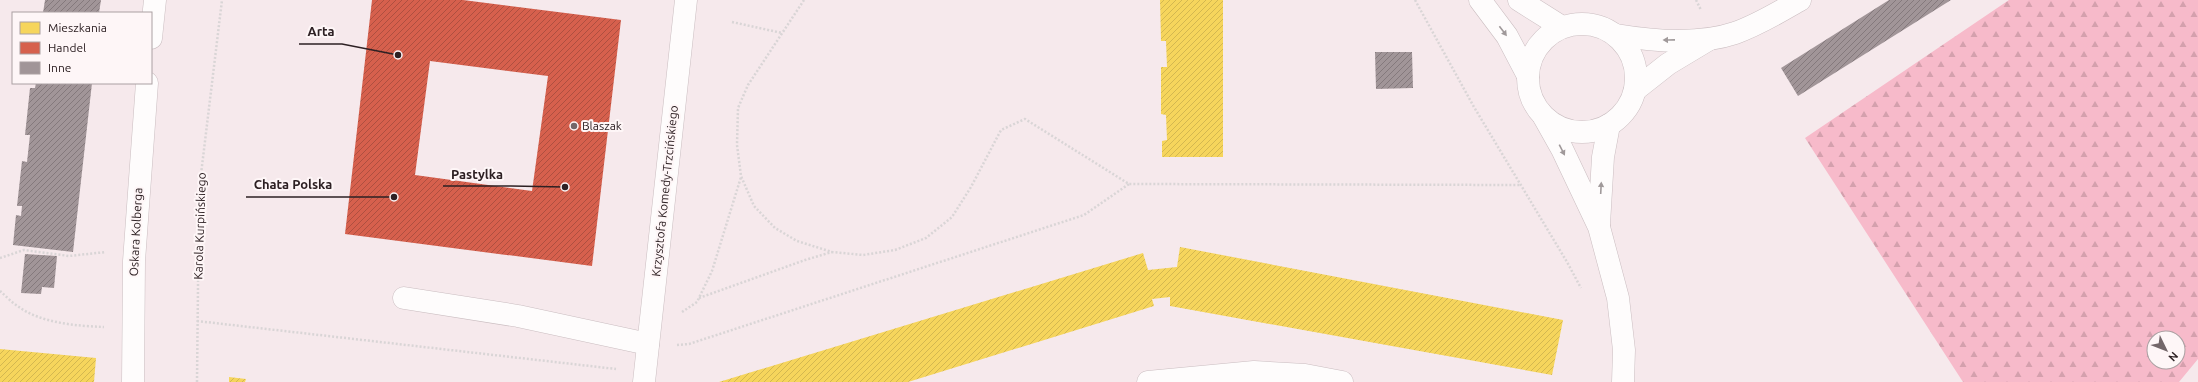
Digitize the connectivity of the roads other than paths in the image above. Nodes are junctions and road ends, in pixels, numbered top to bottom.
1 (154, 0) edge
2 (686, 0) edge
3 (1480, 0) edge
4 (1519, 0) edge
5 (1800, 0) edge
6 (152, 25) edge
7 (1562, 28) junction
8 (1616, 36) junction
9 (1708, 40) junction
10 (1528, 76) junction
11 (147, 84) edge
12 (1635, 90) junction
13 (1543, 116) junction
14 (1609, 125) junction
15 (1599, 227) junction
16 (404, 298) dead end
17 (648, 346) junction
18 (133, 382) edge
19 (644, 382) edge
20 (1148, 382) edge
21 (1342, 382) edge
22 (1623, 382) edge

1 - 6 street
2 - 17 street, Krzysztofa Komedy-Trzcińskiego
3 -> 10 street
4 - 7 street
5 - 9 street
7 - 8 street
7 - 10 street
9 -> 8 street
8 - 12 street
9 - 12 street
10 - 13 street
11 - 18 street, Oskara Kolberga
12 - 14 street
13 - 14 street
13 -> 15 street
15 -> 14 street
15 - 22 street
16 - 17 street
17 - 19 street, Krzysztofa Komedy-Trzcińskiego
20 - 21 street

